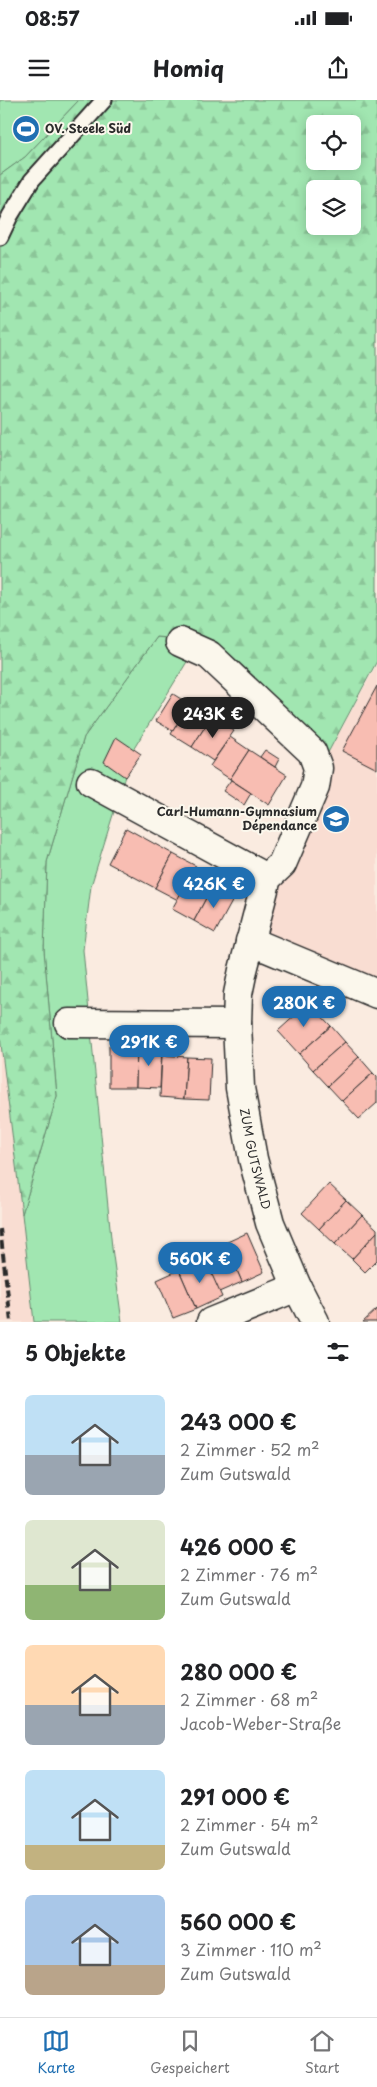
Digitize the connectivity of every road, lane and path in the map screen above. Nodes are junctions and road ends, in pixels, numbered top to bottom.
1 (104, 100) edge
2 (0, 237) edge
3 (180, 642) dead end
4 (90, 782) dead end
5 (267, 878) junction
6 (250, 941) junction
7 (377, 994) edge
8 (69, 1023) dead end
9 (237, 1024) junction
10 (297, 1287) junction
11 (211, 1322) edge
12 (315, 1322) edge

1 - 2 lane
3 - 5 street, ZUM GUTSWALD
4 - 5 street
5 - 6 street, ZUM GUTSWALD
6 - 7 street
6 - 9 street, ZUM GUTSWALD
8 - 9 street
9 - 10 street, ZUM GUTSWALD
10 - 11 street
10 - 12 street, ZUM GUTSWALD

